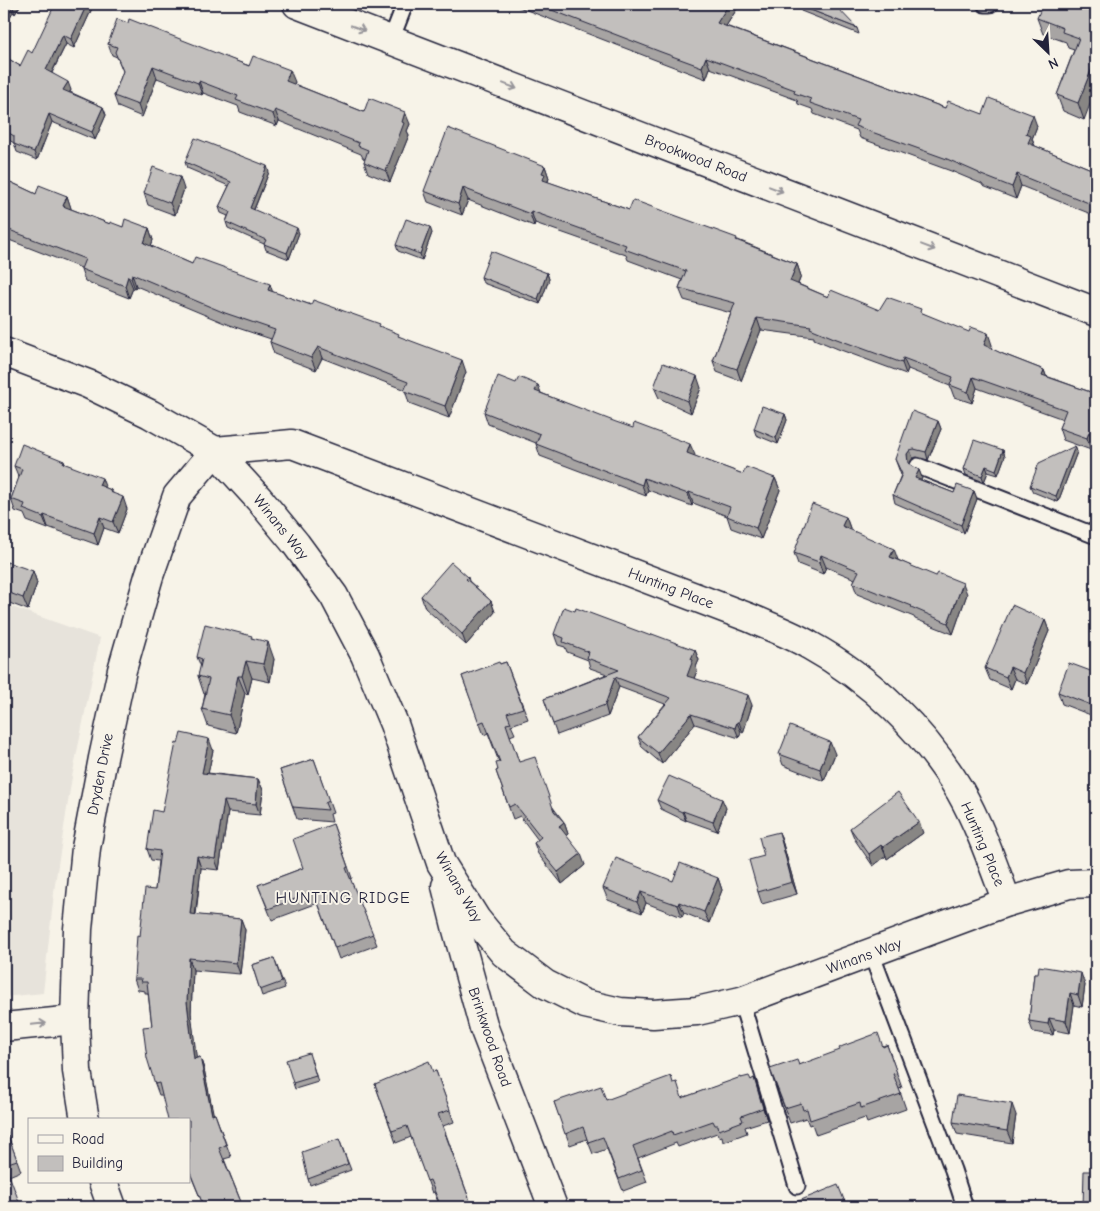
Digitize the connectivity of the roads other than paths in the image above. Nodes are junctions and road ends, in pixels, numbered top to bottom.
1 (297, 4) edge
2 (405, 4) edge
3 (985, 4) edge
4 (990, 4) edge
5 (391, 40) junction
6 (1096, 312) edge
7 (4, 352) edge
8 (215, 451) junction
9 (918, 466) dead end
10 (1096, 536) edge
11 (441, 862) junction
12 (1096, 883) edge
13 (1007, 902) junction
14 (871, 953) junction
15 (741, 1001) junction
16 (75, 1020) junction
17 (4, 1027) edge
18 (85, 1118) edge
19 (104, 1184) edge
20 (797, 1186) dead end
21 (112, 1207) edge
22 (553, 1207) edge
23 (966, 1207) edge

1 -> 5 street, Brookwood Road
2 - 5 lane
3 - 4 lane
5 -> 6 street, Brookwood Road
7 - 8 street, Winans Way
8 - 11 street, Winans Way
8 - 13 street, Hunting Place
8 - 16 street, Dryden Drive
9 - 10 lane
11 - 15 street, Winans Way
11 - 22 street, Brinkwood Road
12 - 13 street, Winans Way
13 - 14 street, Winans Way
14 - 15 street, Winans Way
14 - 23 lane
15 - 20 lane
17 -> 16 street
16 - 18 street, Dryden Drive
19 - 21 street

